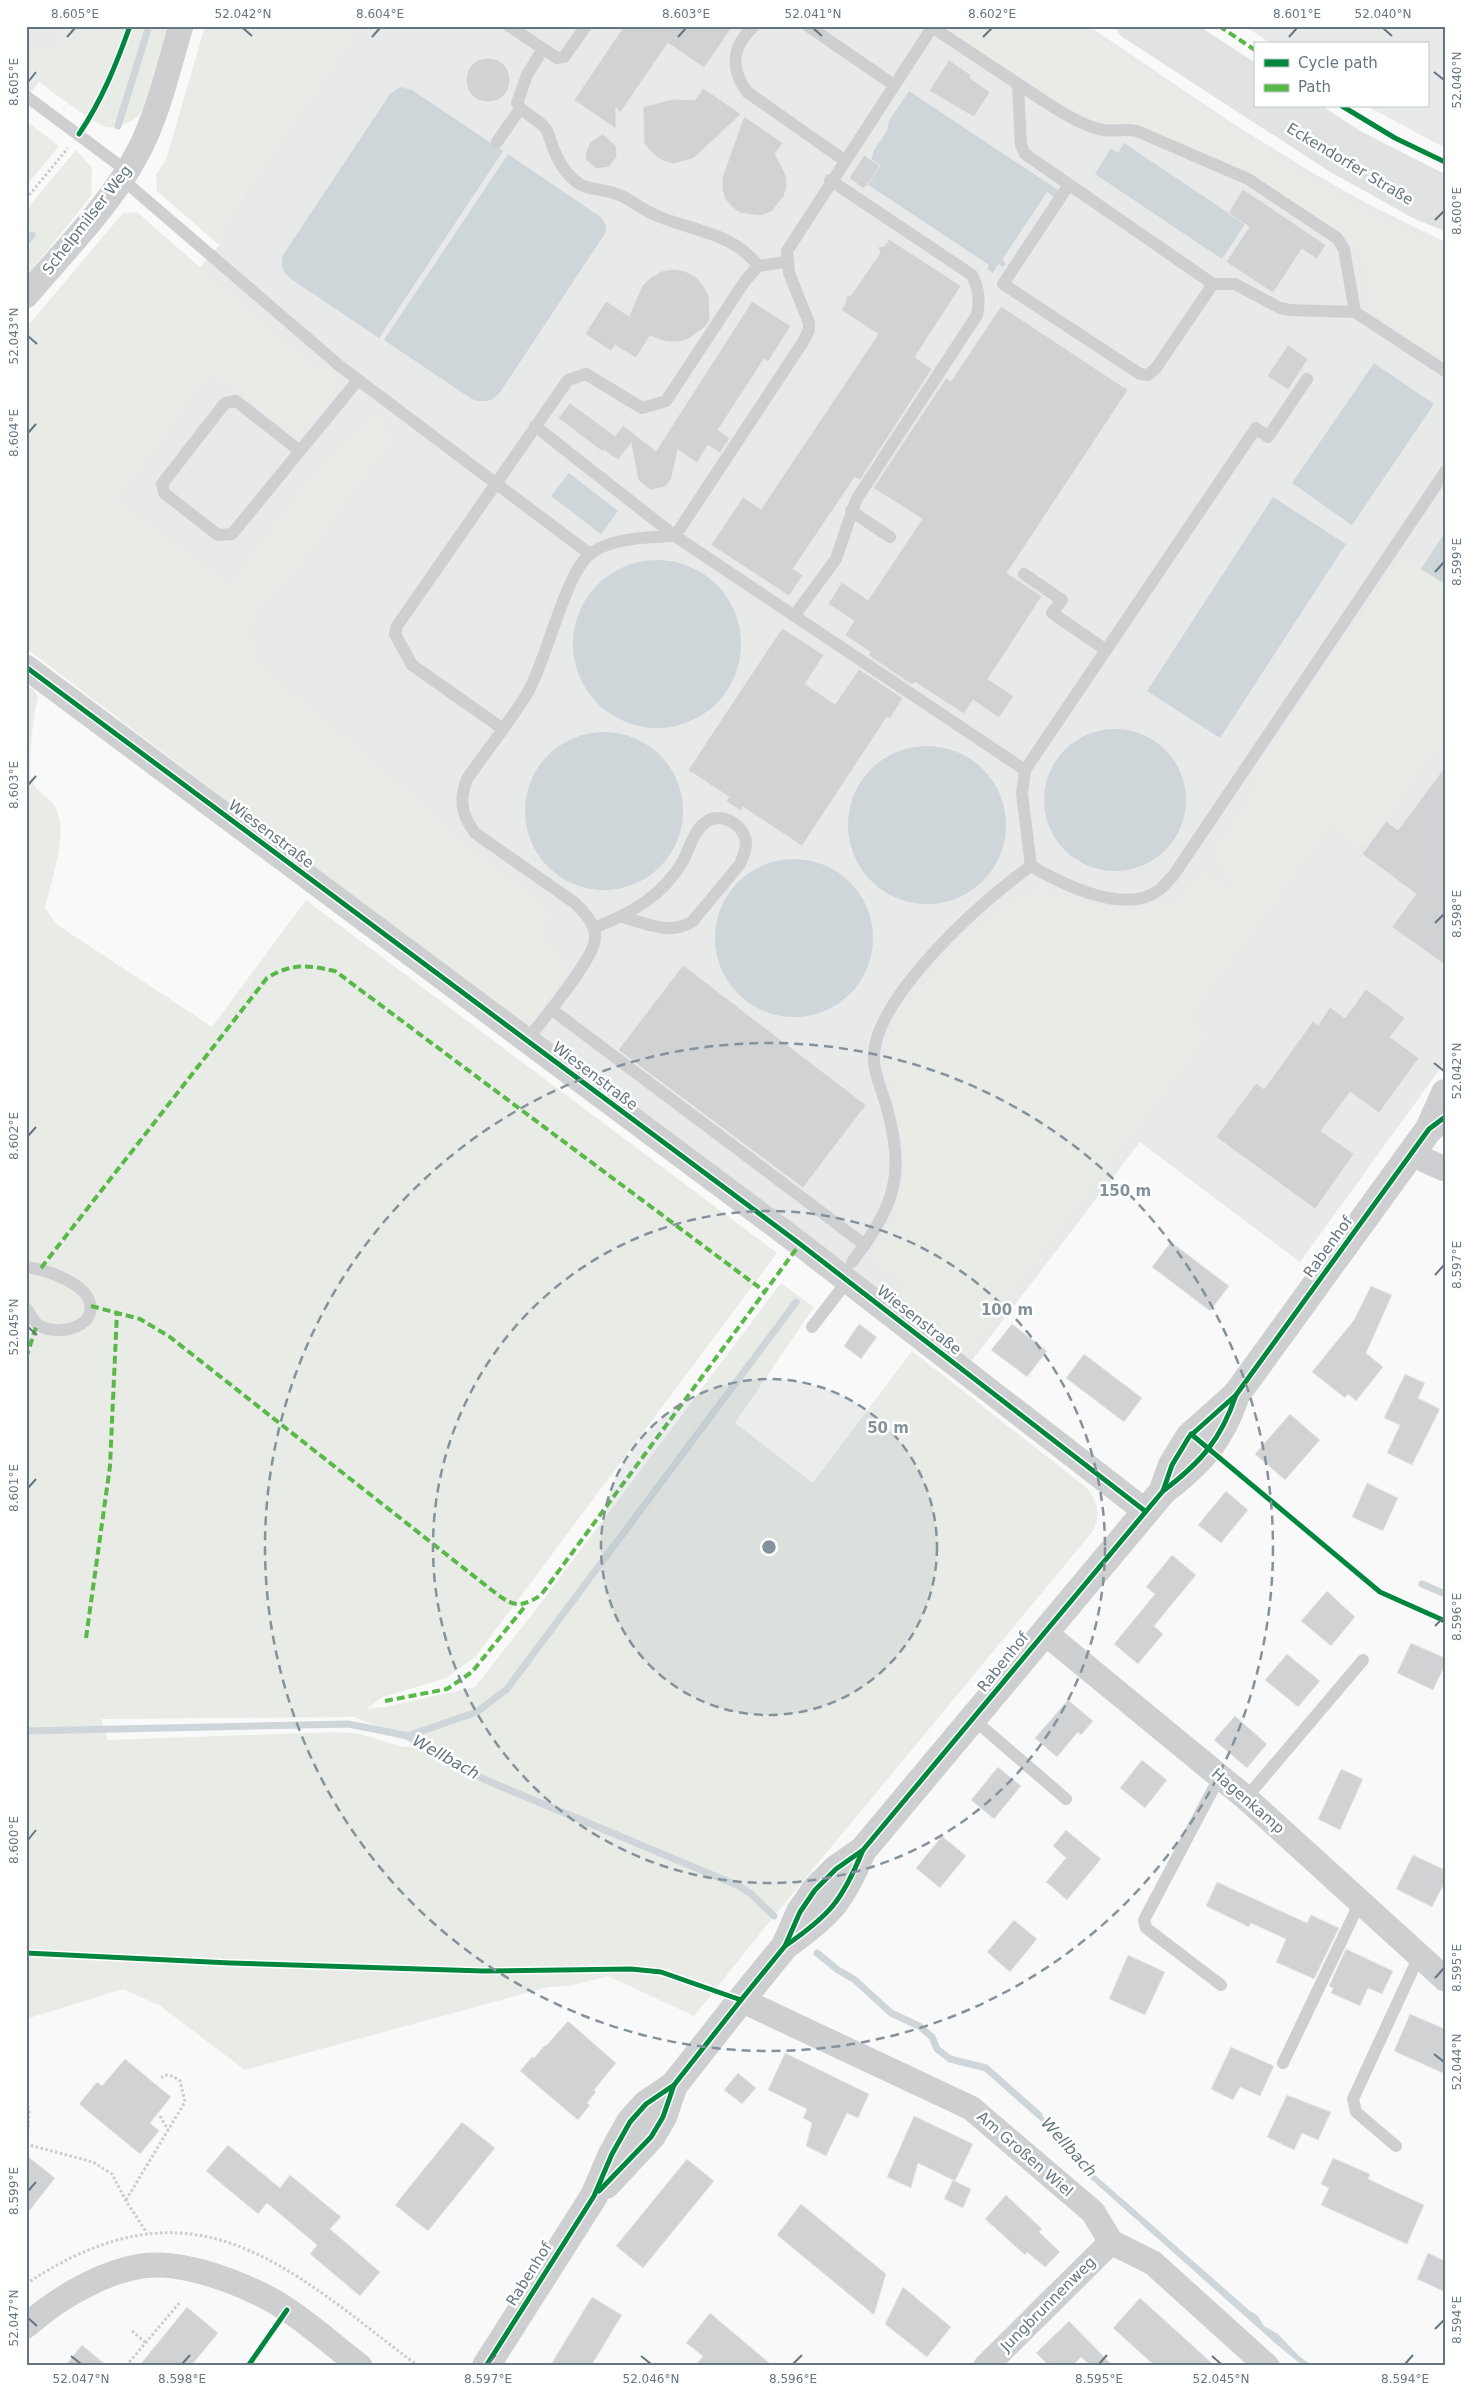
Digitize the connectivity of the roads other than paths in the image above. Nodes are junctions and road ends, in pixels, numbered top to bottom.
1 (181, 26) edge
2 (509, 26) edge
3 (586, 26) edge
4 (754, 26) edge
5 (808, 26) edge
6 (1130, 26) edge
7 (1173, 26) edge
8 (932, 27) edge
9 (544, 49) junction
10 (1254, 78) edge
11 (1018, 84) junction
12 (894, 85) junction
13 (26, 96) edge
14 (1254, 106) edge
15 (520, 108) junction
16 (1257, 108) edge
17 (1299, 108) edge
18 (497, 142) dead end
19 (844, 160) junction
20 (124, 175) junction
21 (830, 180) junction
22 (1068, 186) junction
23 (1445, 190) edge
24 (1445, 216) edge
25 (786, 262) junction
26 (758, 266) junction
27 (1213, 284) junction
28 (26, 296) edge
29 (1355, 312) junction
30 (1445, 371) edge
31 (1307, 379) dead end
32 (358, 380) junction
33 (535, 426) junction
34 (300, 451) junction
35 (1445, 472) edge
36 (497, 482) junction
37 (851, 511) junction
38 (675, 536) junction
39 (890, 537) dead end
40 (590, 554) junction
41 (1024, 574) dead end
42 (794, 616) junction
43 (1106, 650) junction
44 (26, 667) edge
45 (502, 728) junction
46 (1025, 770) junction
47 (1031, 866) junction
48 (623, 917) junction
49 (594, 928) junction
50 (551, 1009) junction
51 (527, 1040) junction
52 (1445, 1092) edge
53 (1437, 1123) edge
54 (1411, 1154) junction
55 (1445, 1168) edge
56 (865, 1245) junction
57 (26, 1267) edge
58 (850, 1271) junction
59 (26, 1308) edge
60 (812, 1328) dead end
61 (1145, 1511) junction
62 (1044, 1632) junction
63 (1363, 1660) dead end
64 (972, 1719) junction
65 (1220, 1776) junction
66 (1246, 1798) junction
67 (1066, 1800) dead end
68 (1360, 1902) junction
69 (1419, 1956) junction
70 (1445, 1979) edge
71 (1222, 1985) dead end
72 (741, 2000) junction
73 (1284, 2063) dead end
74 (1396, 2146) dead end
75 (1111, 2242) junction
76 (26, 2326) edge
77 (360, 2366) edge
78 (486, 2366) edge
79 (986, 2366) edge
80 (1267, 2366) edge

1 - 20 street, Schelpmilser Weg
2 - 9 lane
3 - 9 lane
4 - 19 lane
5 - 12 lane
6 - 14 main road, Eckendorfer Straße
7 - 10 main road
8 - 11 lane
8 - 12 lane
9 - 15 lane
11 - 22 lane
11 - 29 lane
12 - 19 lane
13 - 20 lane
15 - 18 lane
15 - 26 lane
16 - 24 main road, Eckendorfer Straße
17 - 23 main road, Eckendorfer Straße
19 - 21 lane
20 - 28 street, Schelpmilser Weg
20 - 32 lane
21 - 25 lane
21 - 37 lane
22 - 27 lane
22 - 27 lane
25 - 26 lane
25 - 38 lane
26 - 33 lane
27 - 29 lane
29 - 30 lane
31 - 43 lane
32 - 34 lane
32 - 36 lane
33 - 36 lane
33 - 38 lane
34 - 34 lane
35 - 47 lane
36 - 40 lane
36 - 45 lane
37 - 39 lane
37 - 42 lane
38 - 40 lane
38 - 42 lane
40 - 45 lane
41 - 43 lane
42 - 46 lane
43 - 46 lane
44 - 51 street, Wiesenstraße
45 - 49 lane
46 - 47 lane
47 - 56 lane
48 - 48 lane
48 - 49 lane
49 - 50 lane
50 - 51 lane
50 - 56 lane
51 - 58 street, Wiesenstraße
52 - 53 street, Rabenhof
53 - 54 street, Rabenhof
54 - 55 street
54 - 61 street, Rabenhof
56 - 58 lane
57 - 59 lane
58 - 60 lane
58 - 61 street, Wiesenstraße
61 - 62 street, Rabenhof
62 - 64 street, Rabenhof
62 - 65 street, Hagenkamp
63 - 66 lane
64 - 67 lane
64 - 72 street, Rabenhof
65 - 66 street, Hagenkamp
65 - 71 lane
66 - 68 street, Hagenkamp
68 - 69 street, Hagenkamp
68 - 73 lane
69 - 70 street, Hagenkamp
69 - 74 lane
72 - 75 street, Am Großen Wiel
72 - 78 street, Rabenhof
75 - 79 street, Jungbrunnenweg
75 - 80 street
76 - 77 street

